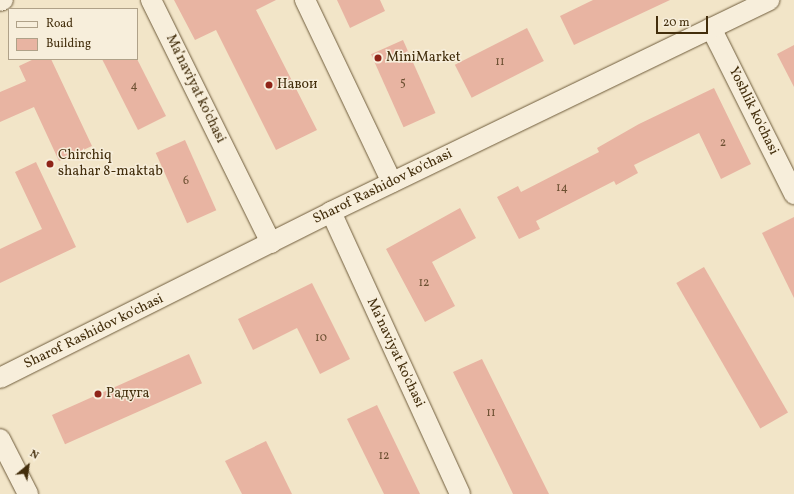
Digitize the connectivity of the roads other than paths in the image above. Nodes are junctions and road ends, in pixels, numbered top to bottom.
1 (3, 0) edge
2 (151, 0) edge
3 (305, 0) edge
4 (769, 0) edge
5 (0, 2) edge
6 (711, 28) junction
7 (392, 182) junction
8 (794, 194) edge
9 (331, 212) junction
10 (271, 243) junction
11 (0, 378) edge
12 (0, 439) edge
13 (28, 494) edge
14 (460, 494) edge

1 - 5 street
2 - 10 street, Ma’naviyat ko'chasi
3 - 7 street
4 - 6 street, Sharof Rashidov ko'chasi
6 - 7 street, Sharof Rashidov ko'chasi
6 - 8 street, Yoshlik ko'chasi
7 - 9 street, Sharof Rashidov ko'chasi
9 - 10 street, Sharof Rashidov ko'chasi
9 - 14 street, Ma’naviyat ko'chasi
10 - 11 street, Sharof Rashidov ko'chasi
12 - 13 street

